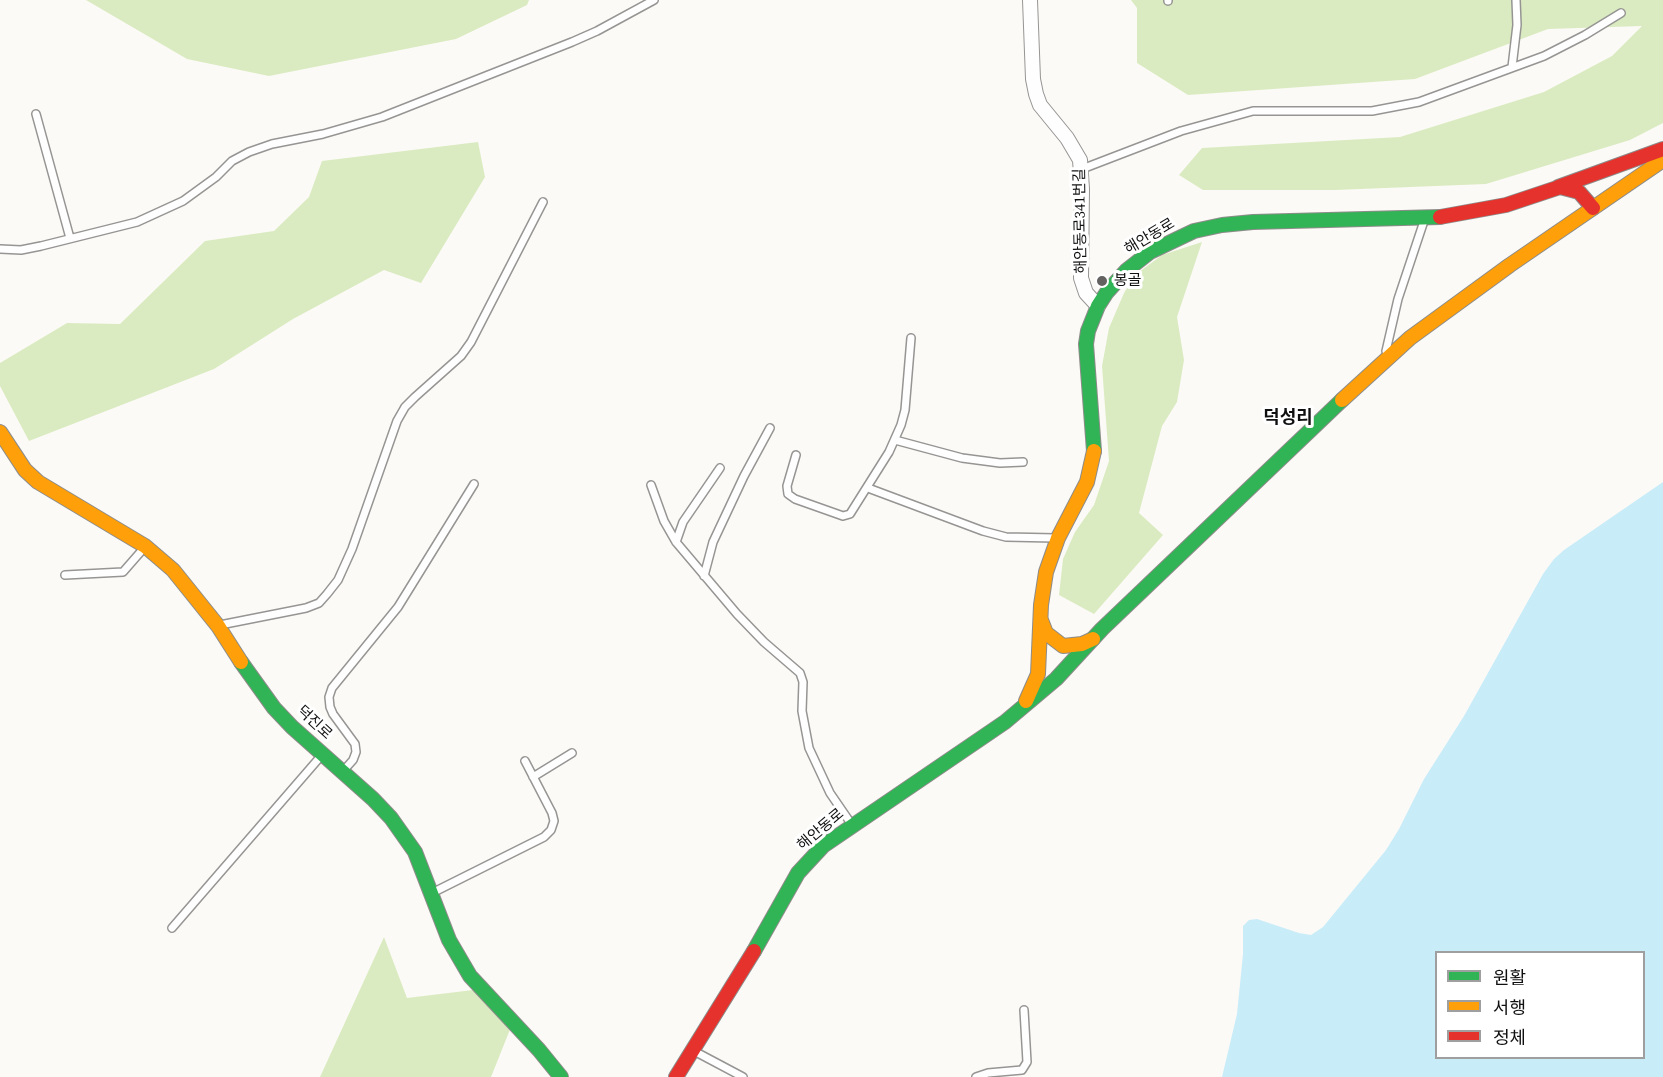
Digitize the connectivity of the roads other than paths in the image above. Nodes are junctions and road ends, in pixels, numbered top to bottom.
1 (654, 0) edge
2 (1030, 0) edge
3 (1516, 0) edge
4 (1621, 13) dead end
5 (1512, 67) junction
6 (36, 114) dead end
7 (1663, 149) edge
8 (1663, 160) edge
9 (1082, 169) junction
10 (1551, 190) junction
11 (543, 202) dead end
12 (1593, 208) junction
13 (1424, 219) junction
14 (1564, 228) junction
15 (70, 238) junction
16 (0, 249) edge
17 (1098, 306) junction
18 (911, 338) dead end
19 (1384, 360) junction
20 (770, 428) dead end
21 (0, 432) edge
22 (895, 440) junction
23 (796, 455) dead end
24 (1023, 462) dead end
25 (720, 468) dead end
26 (474, 484) dead end
27 (651, 485) dead end
28 (868, 488) junction
29 (1058, 538) junction
30 (676, 542) junction
31 (145, 546) junction
32 (65, 575) dead end
33 (704, 576) junction
34 (1041, 620) junction
35 (218, 626) junction
36 (1095, 637) junction
37 (1005, 722) junction
38 (572, 753) dead end
39 (323, 754) junction
40 (525, 761) dead end
41 (343, 772) junction
42 (533, 777) junction
43 (852, 825) junction
44 (432, 893) junction
45 (172, 928) dead end
46 (1024, 1010) dead end
47 (694, 1051) junction
48 (561, 1077) edge
49 (676, 1077) edge
50 (743, 1077) edge
51 (976, 1077) edge

1 - 15 lane
2 - 9 street, 해안동로341번길
3 - 5 lane
4 - 5 lane
5 - 9 lane
6 - 15 lane
7 - 10 street
8 - 12 street, 해안동로
9 - 17 street, 해안동로341번길
10 - 12 street, 해안동로
10 - 13 street, 해안동로
10 - 14 street
11 - 35 lane
12 - 14 street, 해안동로
13 - 17 street, 해안동로
13 - 19 lane
14 - 19 street, 해안동로
15 - 16 lane
17 - 29 street, 해안동로
18 - 22 lane
19 - 36 street, 해안동로
20 - 33 lane
21 - 31 street, 덕진로
22 - 24 lane
22 - 28 lane
23 - 28 lane
25 - 30 lane
26 - 41 lane
27 - 30 lane
28 - 29 lane
29 - 34 street, 해안동로
30 - 33 lane
31 - 32 lane
31 - 35 street, 덕진로
33 - 43 lane
34 - 36 street
34 - 37 street, 해안동로
35 - 39 street, 덕진로
36 - 37 street, 해안동로
37 - 43 street, 해안동로
38 - 42 lane
39 - 41 street, 덕진로
39 - 45 lane
40 - 42 lane
41 - 44 street, 덕진로
42 - 44 lane
43 - 47 street, 해안동로
44 - 48 street, 덕진로
46 - 51 lane
47 - 49 street, 해안동로
47 - 50 lane

